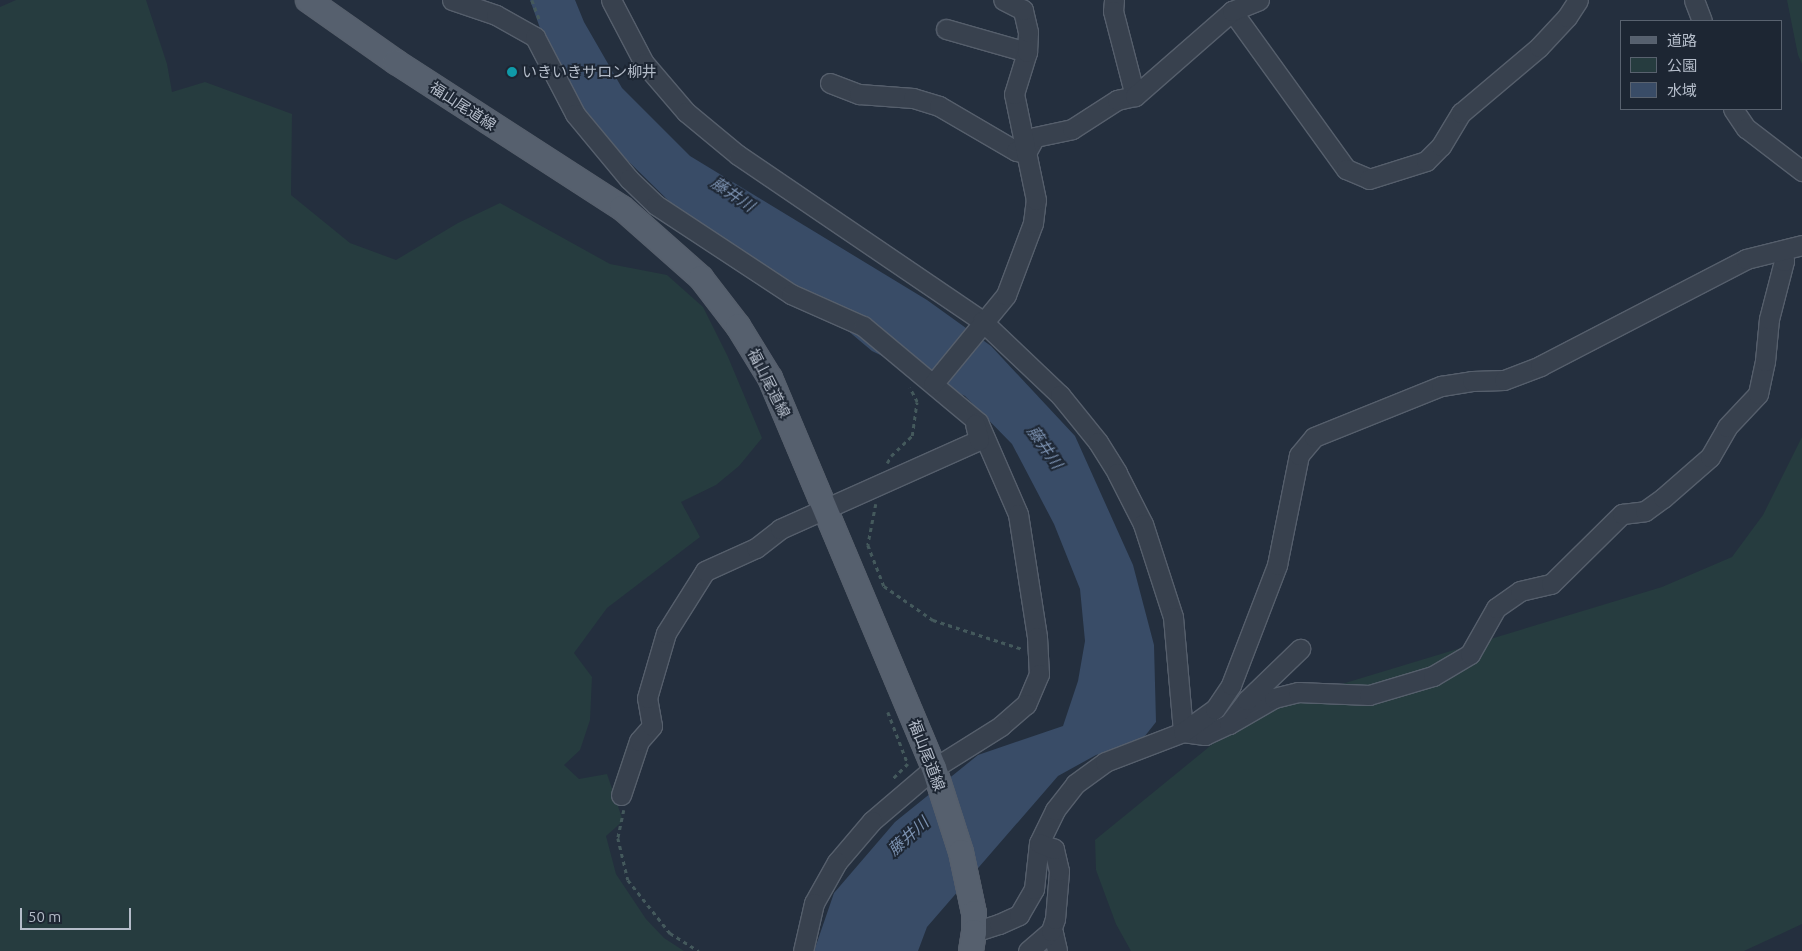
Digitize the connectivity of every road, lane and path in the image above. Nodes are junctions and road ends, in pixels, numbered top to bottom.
1 (308, 0) edge
2 (452, 0) edge
3 (611, 0) edge
4 (1003, 0) edge
5 (1114, 0) edge
6 (1578, 0) edge
7 (1694, 0) edge
8 (1254, 1) edge
9 (1232, 11) junction
10 (1702, 20) edge
11 (946, 29) dead end
12 (1027, 52) junction
13 (830, 83) dead end
14 (1135, 96) junction
15 (1734, 110) edge
16 (1026, 153) junction
17 (1802, 171) edge
18 (656, 205) junction
19 (622, 208) junction
20 (1802, 245) edge
21 (1783, 251) junction
22 (982, 321) junction
23 (907, 363) junction
24 (933, 384) junction
25 (978, 422) junction
26 (876, 484) junction
27 (825, 508) junction
28 (1036, 637) junction
29 (1300, 649) dead end
30 (887, 709) dead end
31 (1229, 724) junction
32 (1183, 732) junction
33 (935, 773) junction
34 (888, 784) dead end
35 (621, 794) joint
36 (1039, 843) junction
37 (1051, 931) junction
38 (973, 932) edge
39 (699, 951) edge
40 (803, 951) edge
41 (1028, 951) edge
42 (1057, 951) edge

1 - 19 main road, 福山尾道線
2 - 18 street
3 - 22 street
4 - 12 street
5 - 14 street
6 - 9 street
7 - 10 street
8 - 9 street
9 - 14 street
11 - 12 street
12 - 16 street
13 - 16 street
14 - 16 street
15 - 17 street
16 - 22 street
18 - 19 street
18 - 23 street
19 - 27 main road, 福山尾道線
20 - 21 street
21 - 31 street
21 - 32 street
22 - 24 street
22 - 32 street
23 - 24 street
23 - 26 path
24 - 25 street
25 - 26 street
25 - 28 street
26 - 27 street
26 - 28 path
27 - 33 main road, 福山尾道線
27 - 35 street
28 - 33 street
29 - 31 street
30 - 34 path
31 - 32 street
32 - 36 street
33 - 38 main road, 福山尾道線
33 - 40 street
35 - 39 path
36 - 37 street
36 - 38 street
37 - 41 street
37 - 42 street

